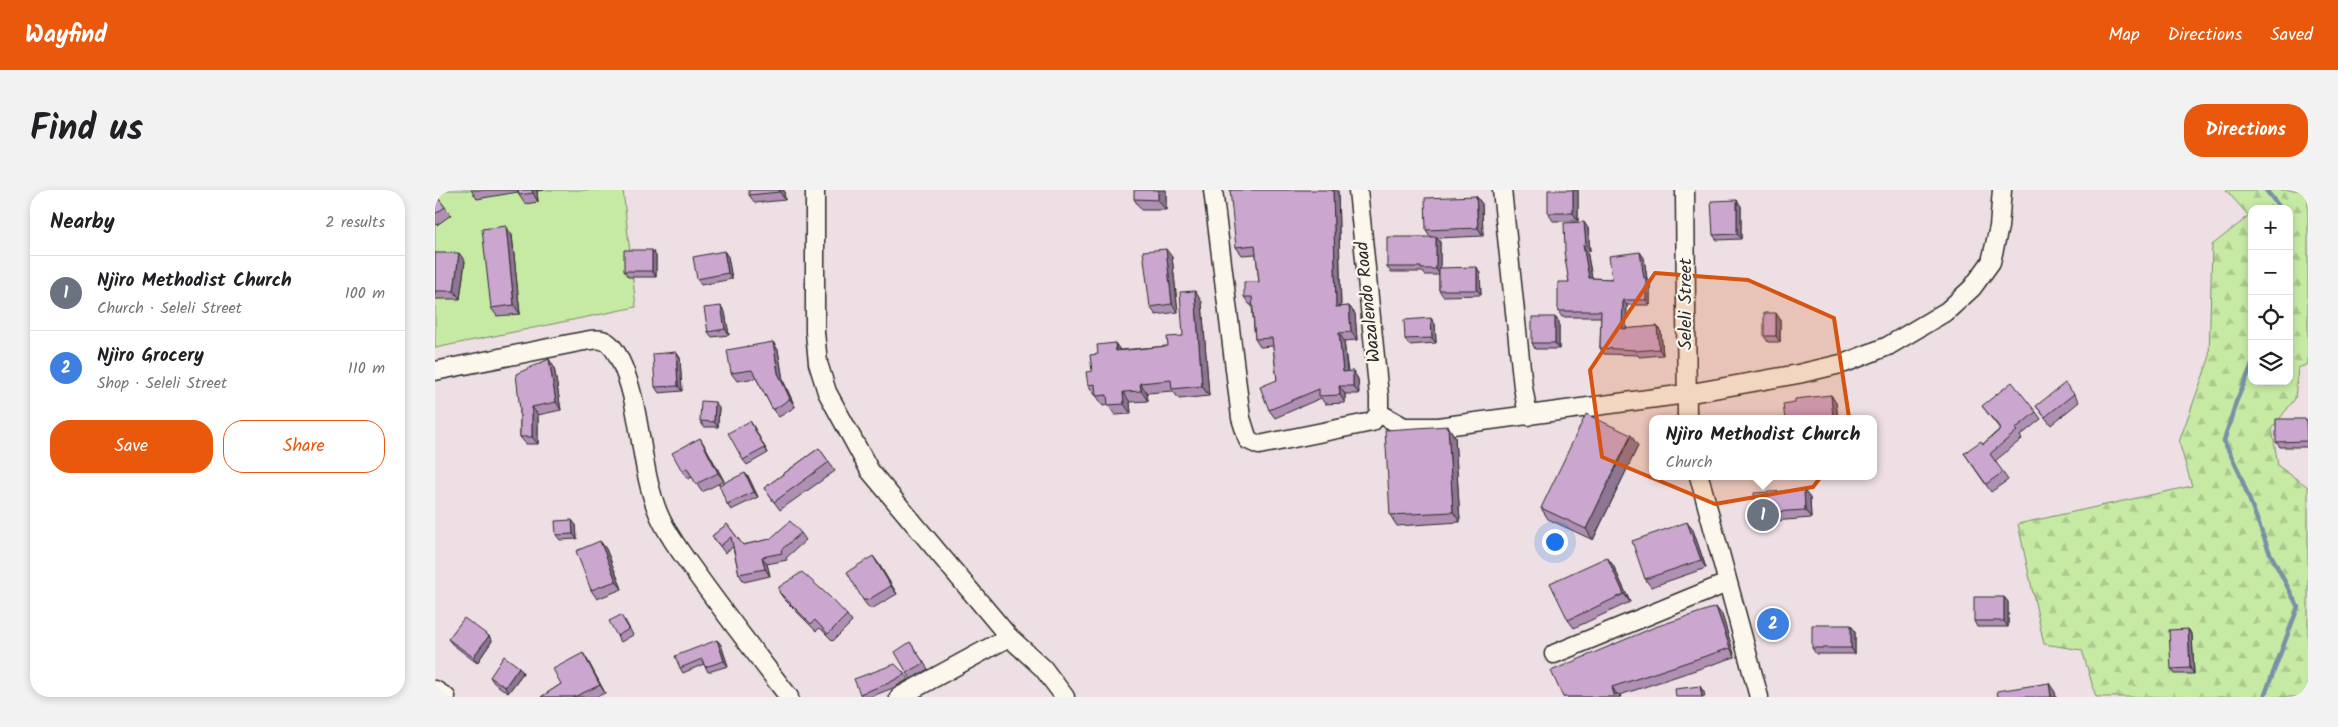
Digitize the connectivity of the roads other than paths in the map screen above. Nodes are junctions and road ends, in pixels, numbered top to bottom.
1 (815, 190) edge
2 (1213, 190) edge
3 (1358, 190) edge
4 (1501, 190) edge
5 (1685, 190) edge
6 (2002, 190) edge
7 (435, 371) edge
8 (1686, 394) junction
9 (1379, 413) junction
10 (1687, 415) edge
11 (1528, 416) junction
12 (1700, 480) edge
13 (1727, 583) junction
14 (1009, 637) junction
15 (1554, 654) dead end
16 (435, 690) edge
17 (446, 697) edge
18 (789, 697) edge
19 (899, 697) edge
20 (1065, 697) edge
21 (1759, 697) edge

1 - 14 street
2 - 9 street
3 - 9 street, Wazalendo Road
4 - 11 street
5 - 8 street, Seleli Street
6 - 8 street
7 - 18 street
8 - 10 street, Seleli Street
8 - 11 street
9 - 11 street
12 - 13 street
13 - 15 street
13 - 21 street
14 - 19 street
14 - 20 street
16 - 17 street

